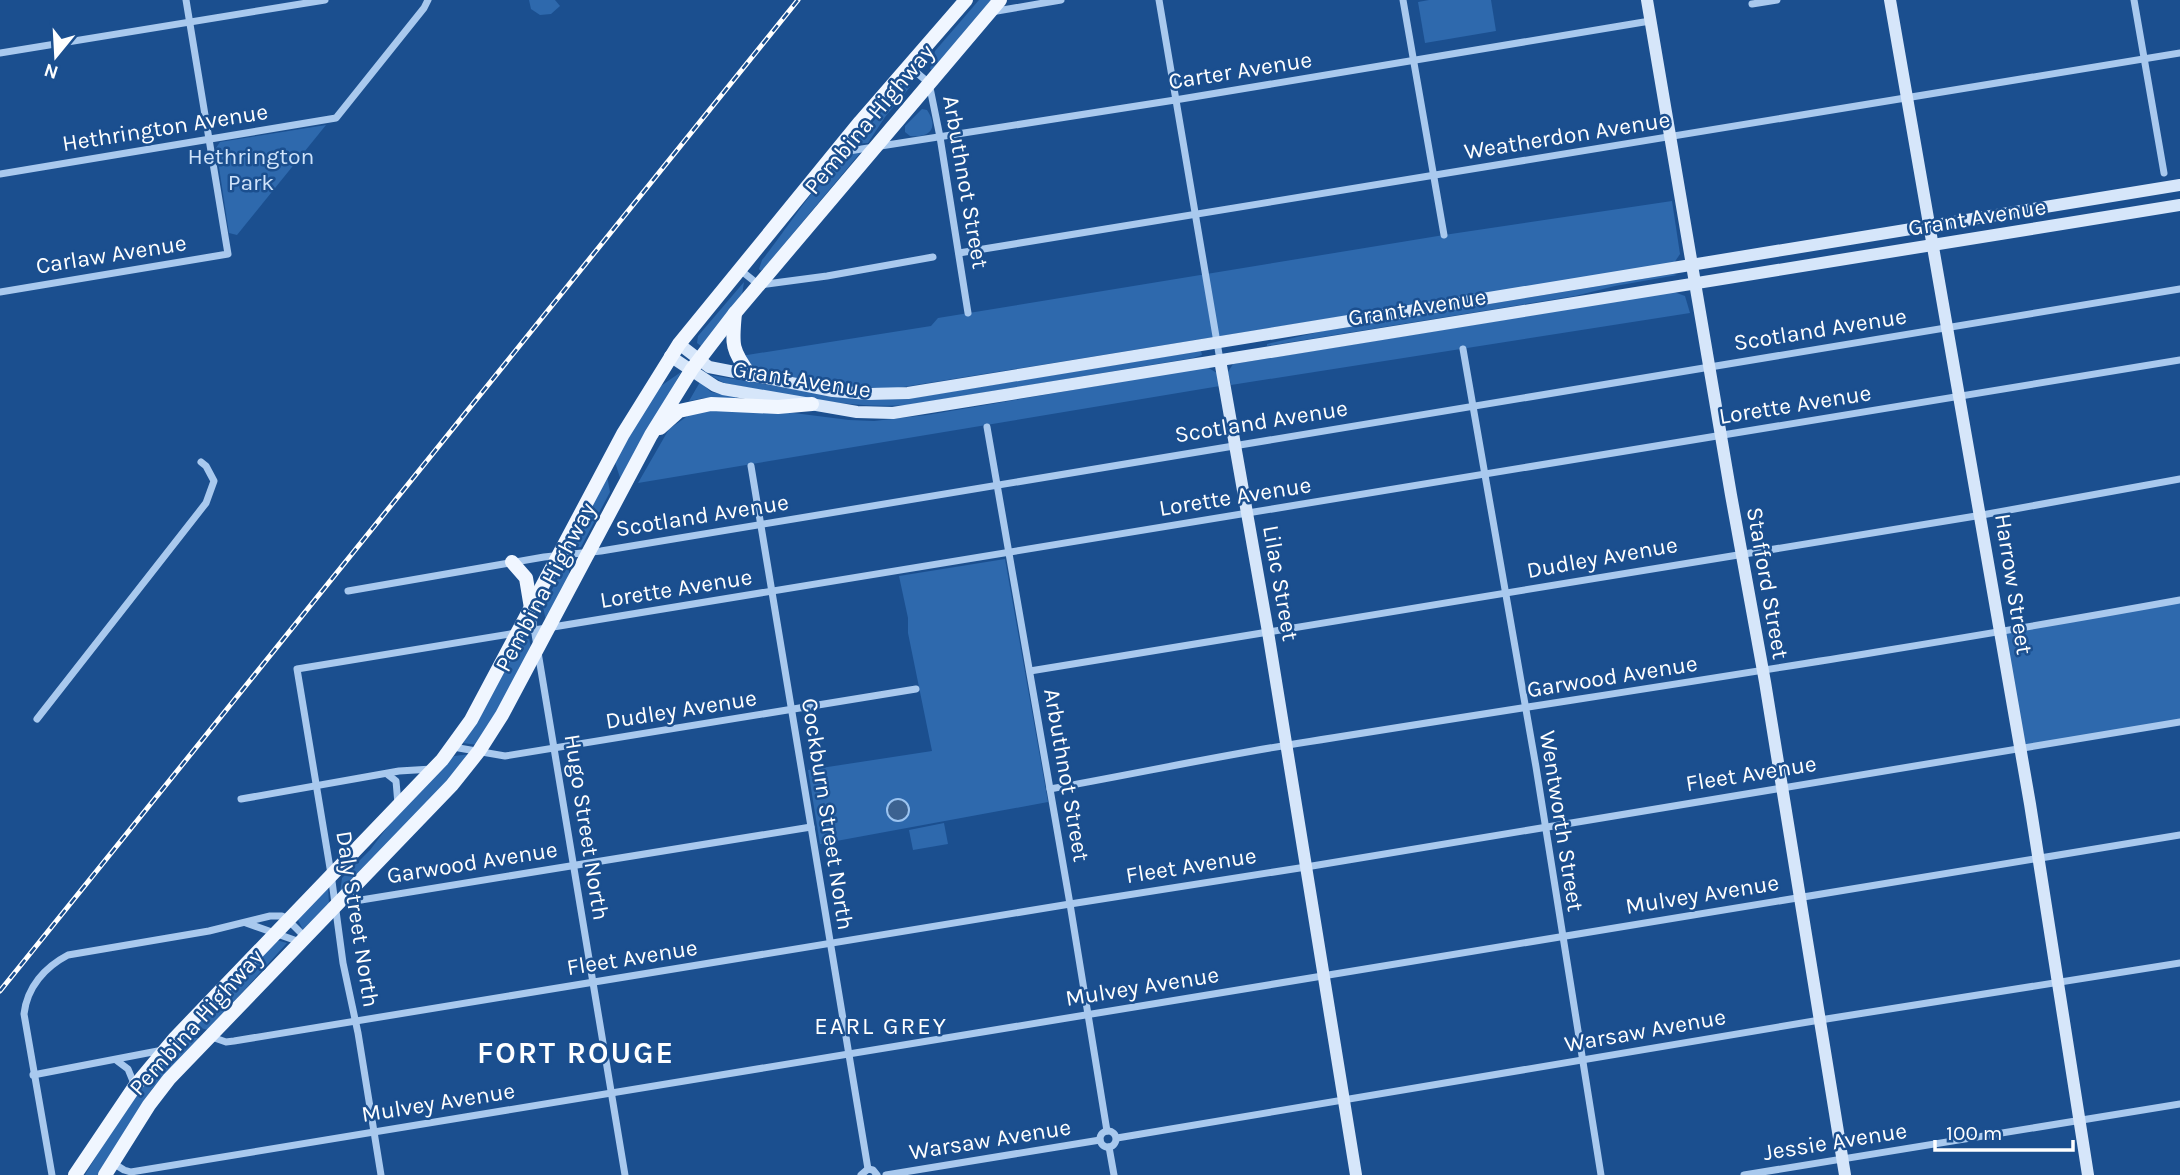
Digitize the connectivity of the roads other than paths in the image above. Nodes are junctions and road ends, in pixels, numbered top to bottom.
1 (186, 0) edge
2 (325, 0) edge
3 (966, 0) edge
4 (1000, 0) edge
5 (1060, 0) edge
6 (1159, 0) edge
7 (1403, 0) edge
8 (1647, 0) edge
9 (1777, 0) edge
10 (1890, 0) edge
11 (2134, 0) edge
12 (427, 1) edge
13 (1752, 4) dead end
14 (990, 12) junction
15 (1650, 21) junction
16 (190, 23) junction
17 (0, 53) edge
18 (2180, 53) edge
19 (2145, 59) junction
20 (1413, 61) junction
21 (910, 67) junction
22 (929, 83) junction
23 (1908, 98) junction
24 (1175, 100) junction
25 (940, 137) junction
26 (1670, 137) junction
27 (209, 139) junction
28 (875, 147) junction
29 (835, 153) junction
30 (2164, 173) dead end
31 (0, 174) edge
32 (1433, 176) junction
33 (2180, 185) edge
34 (2180, 205) edge
35 (1196, 215) junction
36 (1930, 227) junction
37 (1444, 235) dead end
38 (1933, 245) junction
39 (959, 253) junction
40 (933, 257) dead end
41 (1692, 266) junction
42 (739, 268) junction
43 (1695, 284) junction
44 (759, 285) junction
45 (2180, 289) edge
46 (0, 292) edge
47 (735, 313) junction
48 (968, 313) dead end
49 (1948, 328) junction
50 (1217, 342) junction
51 (1462, 349) dead end
52 (675, 350) junction
53 (1220, 360) junction
54 (2180, 360) edge
55 (696, 364) junction
56 (1709, 367) junction
57 (750, 375) junction
58 (1961, 396) junction
59 (812, 404) junction
60 (1473, 406) junction
61 (987, 427) dead end
62 (651, 435) junction
63 (1721, 436) junction
64 (1237, 445) junction
65 (201, 462) dead end
66 (607, 465) junction
67 (751, 466) dead end
68 (1485, 475) junction
69 (2180, 479) edge
70 (998, 484) junction
71 (613, 506) junction
72 (1248, 514) junction
73 (1982, 515) junction
74 (761, 524) junction
75 (1010, 552) junction
76 (588, 553) junction
77 (1742, 553) junction
78 (559, 555) junction
79 (512, 562) junction
80 (348, 592) dead end
81 (772, 592) junction
82 (1505, 593) junction
83 (2180, 600) edge
84 (531, 609) junction
85 (540, 630) junction
86 (1268, 632) junction
87 (518, 633) junction
88 (2000, 633) junction
89 (537, 648) junction
90 (297, 669) joint
91 (1030, 671) junction
92 (1763, 671) junction
93 (916, 690) dead end
94 (1524, 709) junction
95 (792, 710) junction
96 (37, 719) dead end
97 (2180, 722) edge
98 (1286, 745) junction
99 (453, 747) junction
100 (2019, 748) junction
101 (554, 749) junction
102 (479, 751) junction
103 (433, 769) junction
104 (387, 774) junction
105 (317, 787) junction
106 (1782, 788) junction
107 (1050, 789) junction
108 (242, 799) dead end
109 (398, 805) junction
110 (811, 827) junction
111 (1544, 827) junction
112 (2180, 835) edge
113 (2038, 859) junction
114 (574, 865) junction
115 (1306, 867) junction
116 (331, 874) junction
117 (346, 894) junction
118 (1799, 898) junction
119 (1070, 904) junction
120 (335, 906) junction
121 (288, 920) junction
122 (245, 923) junction
123 (275, 933) junction
124 (1562, 937) junction
125 (303, 939) junction
126 (830, 943) junction
127 (2180, 963) edge
128 (1324, 976) junction
129 (593, 983) junction
130 (2057, 983) junction
131 (1087, 1015) junction
132 (1820, 1020) junction
133 (355, 1021) junction
134 (209, 1036) junction
135 (175, 1038) junction
136 (164, 1050) junction
137 (849, 1054) junction
138 (116, 1060) junction
139 (1583, 1061) junction
140 (33, 1075) junction
141 (135, 1087) junction
142 (612, 1093) junction
143 (1344, 1099) junction
144 (2180, 1104) edge
145 (2078, 1121) junction
146 (1107, 1131) junction
147 (375, 1132) junction
148 (1116, 1138) junction
149 (1100, 1140) junction
150 (1109, 1147) junction
151 (1843, 1159) junction
152 (109, 1169) edge
153 (864, 1172) edge
154 (52, 1175) edge
155 (75, 1175) edge
156 (381, 1175) edge
157 (625, 1175) edge
158 (877, 1175) edge
159 (886, 1175) edge
160 (1114, 1175) edge
161 (1356, 1175) edge
162 (1601, 1175) edge
163 (1744, 1175) edge
164 (1845, 1175) edge
165 (2088, 1175) edge

1 - 16 street
2 - 16 street
3 - 21 main road, Pembina Highway
4 - 14 main road, Pembina Highway
5 - 14 street
6 - 24 street, Lilac Street
7 - 20 street
8 - 15 street, Stafford Street
9 - 13 street
10 - 23 street, Harrow Street
11 - 19 street
12 - 27 street, Hethrington Avenue
14 - 22 main road, Pembina Highway
15 - 20 street, Carter Avenue
15 - 26 street, Stafford Street
16 - 17 street
16 - 27 street
18 - 19 street, Weatherdon Avenue
19 - 23 street, Weatherdon Avenue
19 - 30 street
20 - 24 street, Carter Avenue
20 - 32 street
21 - 22 street, Arbuthnot Street
21 - 29 main road, Pembina Highway
22 - 25 street, Arbuthnot Street
22 - 28 main road, Pembina Highway
23 - 26 street, Weatherdon Avenue
23 - 36 street, Harrow Street
24 - 25 street, Carter Avenue
24 - 35 street, Lilac Street
25 - 28 street, Carter Avenue
25 - 39 street, Arbuthnot Street
26 - 32 street, Weatherdon Avenue
26 - 41 street, Stafford Street
27 - 31 street, Hethrington Avenue
27 - 46 street, Carlaw Avenue
28 - 29 street, Carter Avenue
28 - 44 main road, Pembina Highway
29 - 42 main road, Pembina Highway
32 - 35 street, Weatherdon Avenue
32 - 37 street
33 - 36 street, Grant Avenue
34 - 38 street, Grant Avenue
35 - 39 street, Weatherdon Avenue
35 - 50 street, Lilac Street
36 - 38 street, Harrow Street
36 - 41 street, Grant Avenue
38 - 43 street, Grant Avenue
38 - 49 street, Harrow Street
39 - 48 street, Arbuthnot Street
40 - 44 street
41 - 43 street, Stafford Street
41 - 50 street, Grant Avenue
42 - 44 street
42 - 52 main road, Pembina Highway
43 - 53 street, Grant Avenue
43 - 56 street, Stafford Street
44 - 47 main road, Pembina Highway
45 - 49 street, Scotland Avenue
47 - 55 main road, Pembina Highway
47 - 57 main road
49 - 56 street, Scotland Avenue
49 - 58 street, Harrow Street
50 - 53 street, Lilac Street
50 - 57 street, Grant Avenue
51 - 60 street, Wentworth Street
52 - 55 street, Grant Avenue
52 - 66 main road, Pembina Highway
53 - 59 street, Grant Avenue
53 - 64 street, Lilac Street
54 - 58 street, Lorette Avenue
55 - 57 street, Grant Avenue
55 - 59 street, Grant Avenue
55 - 62 main road, Pembina Highway
56 - 60 street, Scotland Avenue
56 - 63 street, Stafford Street
58 - 63 street, Lorette Avenue
58 - 73 street, Harrow Street
59 - 62 main road
60 - 64 street, Scotland Avenue
60 - 68 street, Wentworth Street
61 - 70 street, Arbuthnot Street
62 - 71 main road, Pembina Highway
63 - 68 street, Lorette Avenue
63 - 77 street, Stafford Street
64 - 70 street, Scotland Avenue
64 - 72 street, Lilac Street
65 - 96 street
66 - 71 main road
66 - 78 main road, Pembina Highway
67 - 74 street, Cockburn Street North
68 - 72 street, Lorette Avenue
68 - 82 street, Wentworth Street
69 - 73 street, Dudley Avenue
70 - 74 street, Scotland Avenue
70 - 75 street, Arbuthnot Street
71 - 76 main road, Pembina Highway
72 - 75 street, Lorette Avenue
72 - 86 street, Lilac Street
73 - 77 street, Dudley Avenue
73 - 88 street, Harrow Street
74 - 76 street, Scotland Avenue
74 - 81 street, Cockburn Street North
75 - 81 street, Lorette Avenue
75 - 91 street, Arbuthnot Street
76 - 78 street, Scotland Avenue
76 - 85 main road, Pembina Highway
77 - 82 street, Dudley Avenue
77 - 92 street, Stafford Street
78 - 79 street, Scotland Avenue
78 - 84 main road, Pembina Highway
79 - 80 street, Scotland Avenue
79 - 84 main road
81 - 85 street, Lorette Avenue
81 - 95 street, Cockburn Street North
82 - 86 street, Dudley Avenue
82 - 94 street, Wentworth Street
83 - 88 street, Garwood Avenue
84 - 85 street
84 - 87 main road, Pembina Highway
85 - 87 street, Lorette Avenue
85 - 89 main road, Pembina Highway
86 - 91 street, Dudley Avenue
86 - 98 street, Lilac Street
87 - 90 street, Lorette Avenue
87 - 99 main road, Pembina Highway
88 - 92 street, Garwood Avenue
88 - 100 street, Harrow Street
89 - 101 street, Hugo Street North
89 - 102 main road, Pembina Highway
90 - 105 street, Daly Street North
91 - 107 street, Arbuthnot Street
92 - 94 street, Garwood Avenue
92 - 106 street, Stafford Street
93 - 95 street, Dudley Avenue
94 - 98 street, Garwood Avenue
94 - 111 street, Wentworth Street
95 - 101 street, Dudley Avenue
95 - 110 street, Cockburn Street North
97 - 100 street, Fleet Avenue
98 - 107 street, Garwood Avenue
98 - 115 street, Lilac Street
99 - 102 street, Dudley Avenue
99 - 103 main road, Pembina Highway
100 - 106 street, Fleet Avenue
100 - 113 street, Harrow Street
101 - 102 street, Dudley Avenue
101 - 114 street, Hugo Street North
102 - 117 main road, Pembina Highway
103 - 104 street
103 - 109 main road, Pembina Highway
104 - 105 street
104 - 109 street
105 - 108 street
105 - 116 street, Daly Street North
106 - 111 street, Fleet Avenue
106 - 118 street, Stafford Street
107 - 119 street, Arbuthnot Street
109 - 116 main road, Pembina Highway
110 - 114 street, Garwood Avenue
110 - 126 street, Cockburn Street North
111 - 115 street, Fleet Avenue
111 - 124 street, Wentworth Street
112 - 113 street, Mulvey Avenue
113 - 118 street, Mulvey Avenue
113 - 130 street, Harrow Street
114 - 117 street, Garwood Avenue
114 - 129 street, Hugo Street North
115 - 119 street, Fleet Avenue
115 - 128 street, Lilac Street
116 - 120 street, Daly Street North
116 - 121 main road, Pembina Highway
117 - 120 main road, Pembina Highway
118 - 124 street, Mulvey Avenue
118 - 132 street, Stafford Street
119 - 126 street, Fleet Avenue
119 - 131 street, Arbuthnot Street
120 - 125 main road, Pembina Highway
120 - 133 street, Daly Street North
121 - 122 street
121 - 123 main road, Pembina Highway
121 - 125 street
122 - 123 street
122 - 140 street
123 - 125 street
123 - 135 main road, Pembina Highway
124 - 128 street, Mulvey Avenue
124 - 139 street, Wentworth Street
125 - 134 main road, Pembina Highway
126 - 129 street, Fleet Avenue
126 - 137 street, Cockburn Street North
127 - 130 street, Warsaw Avenue
128 - 131 street, Mulvey Avenue
128 - 143 street, Lilac Street
129 - 133 street, Fleet Avenue
129 - 142 street, Hugo Street North
130 - 132 street, Warsaw Avenue
130 - 145 street, Harrow Street
131 - 137 street, Mulvey Avenue
131 - 146 street, Arbuthnot Street
132 - 139 street, Warsaw Avenue
132 - 151 street, Stafford Street
133 - 134 street, Fleet Avenue
133 - 147 street, Daly Street North
134 - 135 main road
134 - 152 main road, Pembina Highway
135 - 136 main road, Pembina Highway
136 - 138 street
136 - 141 main road, Pembina Highway
137 - 142 street, Mulvey Avenue
137 - 153 street, Cockburn Street North
138 - 140 street
138 - 141 street
139 - 143 street, Warsaw Avenue
139 - 162 street, Wentworth Street
140 - 154 street
141 - 155 main road, Pembina Highway
142 - 147 street, Mulvey Avenue
142 - 157 street, Hugo Street North
143 - 148 street, Warsaw Avenue
143 - 161 street, Lilac Street
144 - 145 street, Jessie Avenue
145 - 151 street, Jessie Avenue
145 - 165 street, Harrow Street
146 - 148 street
146 - 149 street
147 - 152 street, Mulvey Avenue
147 - 156 street, Daly Street North
148 - 150 street
149 - 150 street
149 - 159 street, Warsaw Avenue
150 - 160 street
151 - 163 street, Jessie Avenue
151 - 164 street, Stafford Street
153 - 158 street

